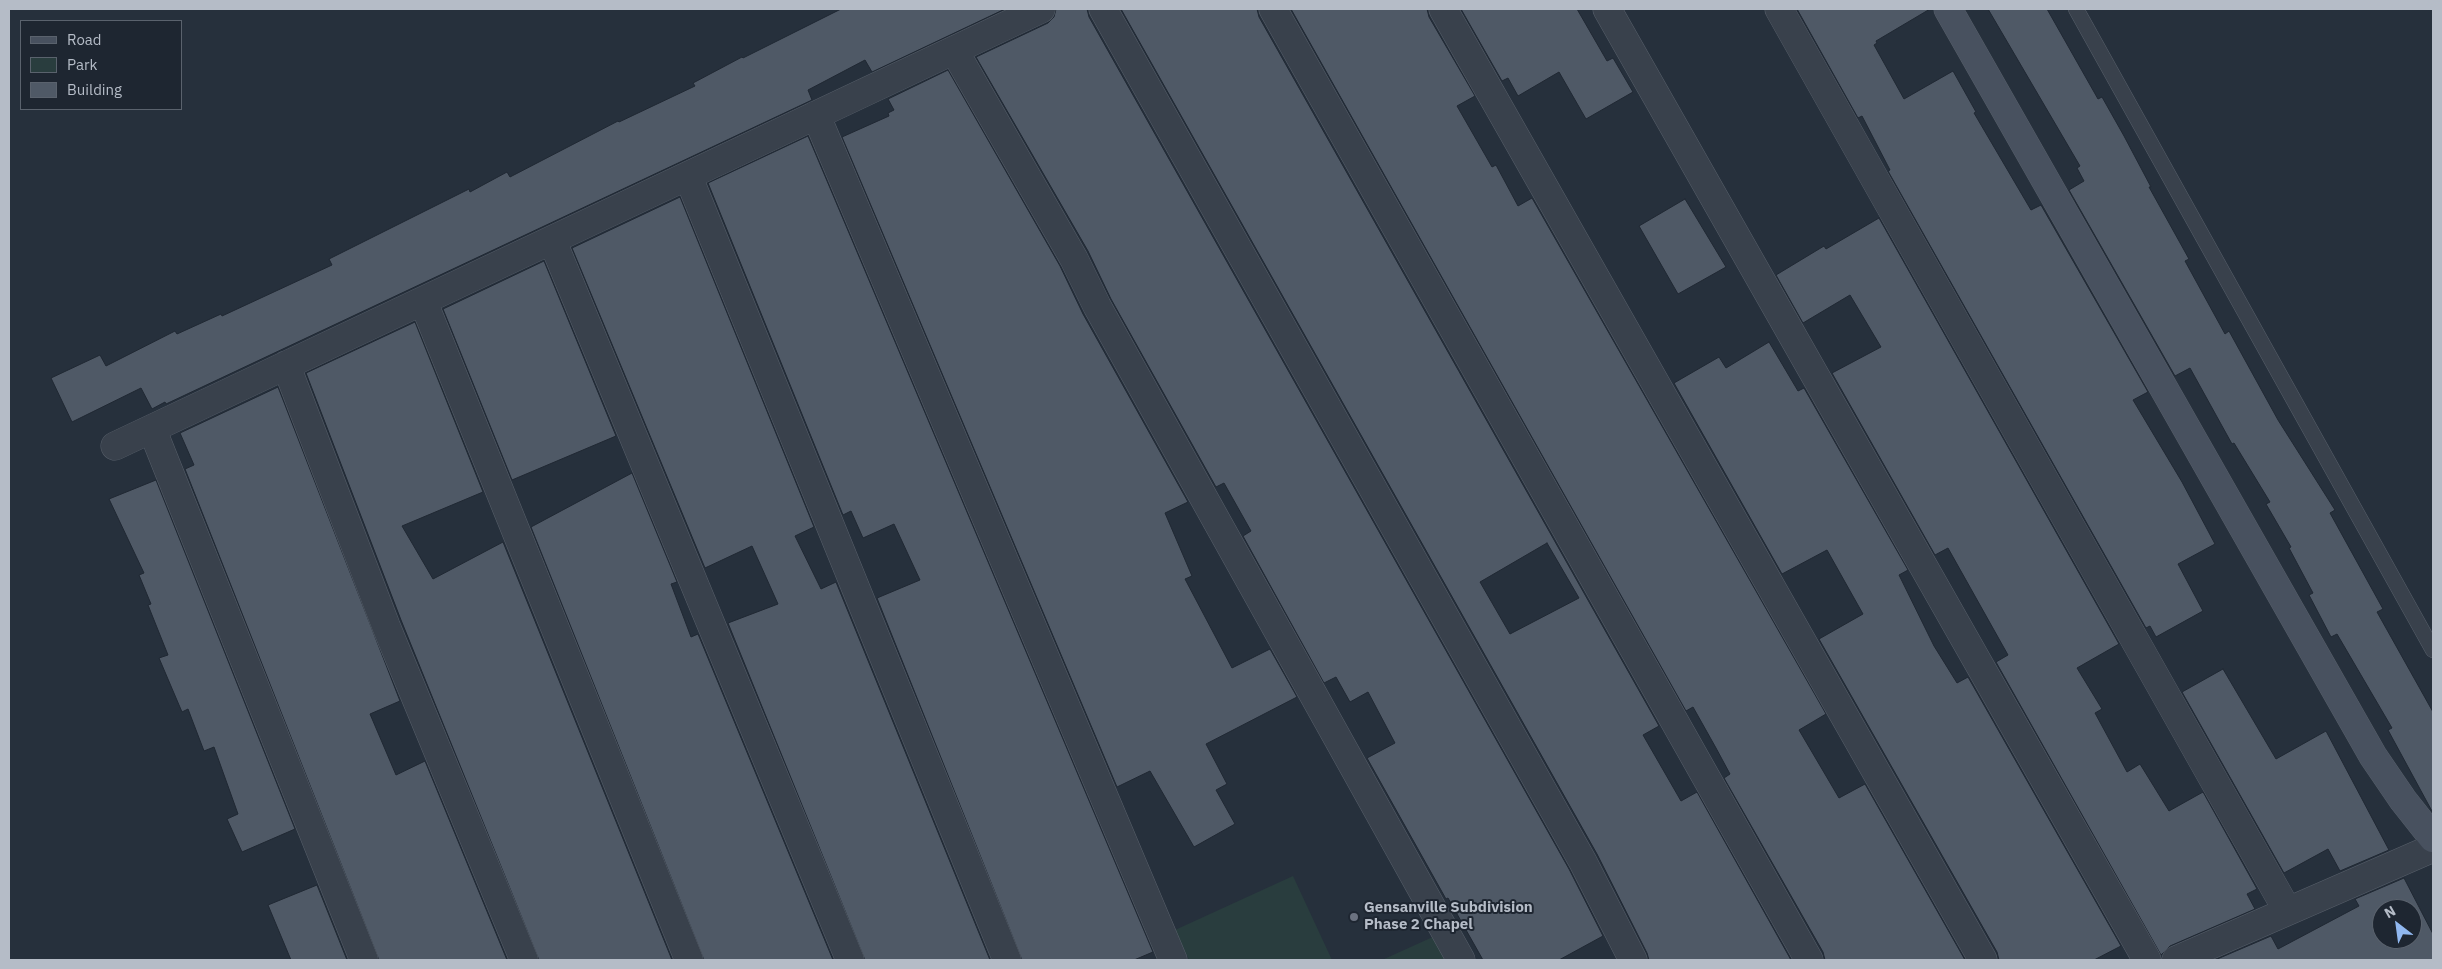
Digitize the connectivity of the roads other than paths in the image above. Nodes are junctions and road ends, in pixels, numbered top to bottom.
1 (1041, 9) edge
2 (1104, 9) edge
3 (1273, 9) edge
4 (1443, 9) edge
5 (1607, 9) edge
6 (1779, 9) edge
7 (1948, 9) edge
8 (2076, 9) edge
9 (954, 50) junction
10 (816, 116) junction
11 (688, 176) junction
12 (552, 240) junction
13 (423, 301) junction
14 (286, 365) junction
15 (152, 429) junction
16 (115, 446) dead end
17 (2433, 650) edge
18 (2433, 838) edge
19 (2433, 848) edge
20 (2287, 910) junction
21 (364, 960) edge
22 (524, 960) edge
23 (690, 960) edge
24 (850, 960) edge
25 (1007, 960) edge
26 (1173, 960) edge
27 (1461, 960) edge
28 (1633, 960) edge
29 (1809, 960) edge
30 (1983, 960) edge
31 (2148, 960) edge
32 (2176, 960) edge

1 - 9 street
2 - 28 street
3 - 29 street
4 - 30 street
5 - 31 street
6 - 20 street
7 - 18 street
8 - 17 lane
9 - 10 street
9 - 27 street
10 - 11 street
10 - 26 street
11 - 12 street
11 - 25 street
12 - 13 street
12 - 24 street
13 - 14 street
13 - 23 street
14 - 15 street
14 - 22 street
15 - 16 street
15 - 21 street
19 - 20 street
20 - 32 street

